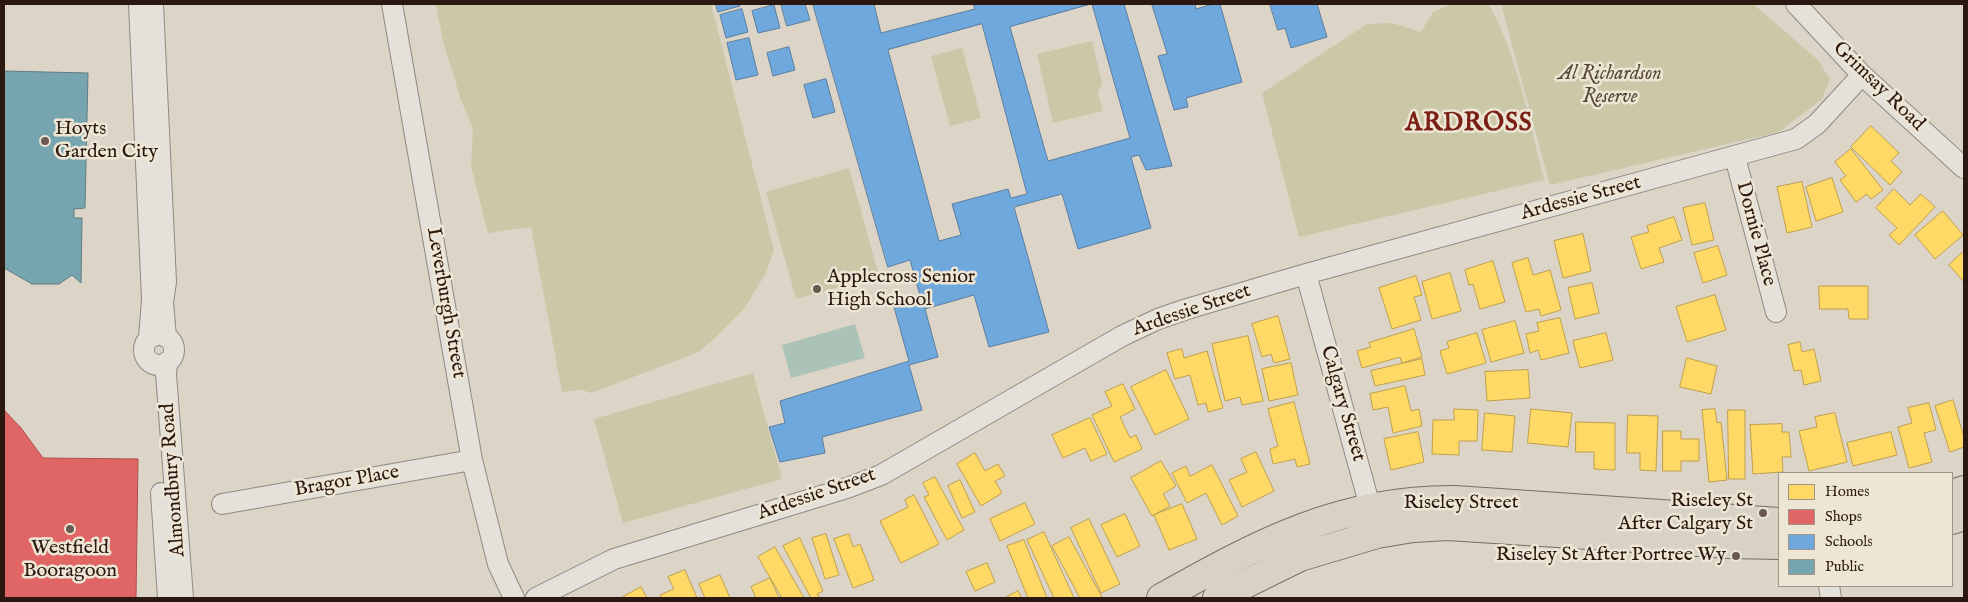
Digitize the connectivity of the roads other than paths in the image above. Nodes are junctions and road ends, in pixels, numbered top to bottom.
1 (138, 4) edge
2 (154, 4) edge
3 (392, 4) edge
4 (1796, 4) edge
5 (1862, 75) junction
6 (1735, 157) junction
7 (1964, 168) edge
8 (1306, 274) junction
9 (1776, 312) dead end
10 (158, 337) junction
11 (160, 363) junction
12 (472, 460) junction
13 (222, 504) dead end
14 (1370, 507) junction
15 (1778, 522) edge
16 (1377, 534) junction
17 (1778, 545) edge
18 (1212, 570) junction
19 (168, 598) edge
20 (183, 598) edge
21 (514, 598) edge
22 (536, 598) edge
23 (1162, 598) edge
24 (1221, 598) edge

1 - 10 street
2 - 10 street
3 - 12 street, Leverburgh Street
4 - 5 street, Grimsay Road
5 - 6 street, Ardessie Street
5 - 7 street, Grimsay Road
6 - 8 street, Ardessie Street
6 - 9 street, Dornie Place
8 - 14 street, Calgary Street
8 - 22 street, Ardessie Street
10 - 11 street
11 - 19 street, Almondbury Road
11 - 20 street, Almondbury Road
12 - 13 street, Bragor Place
12 - 21 street, Leverburgh Street
14 - 15 highway, Riseley Street
14 - 16 street, Calgary Street
14 - 18 highway, Riseley Street
16 - 17 highway, Riseley Street
16 - 24 highway, Riseley Street
18 - 23 highway, Riseley Street
18 - 24 street

